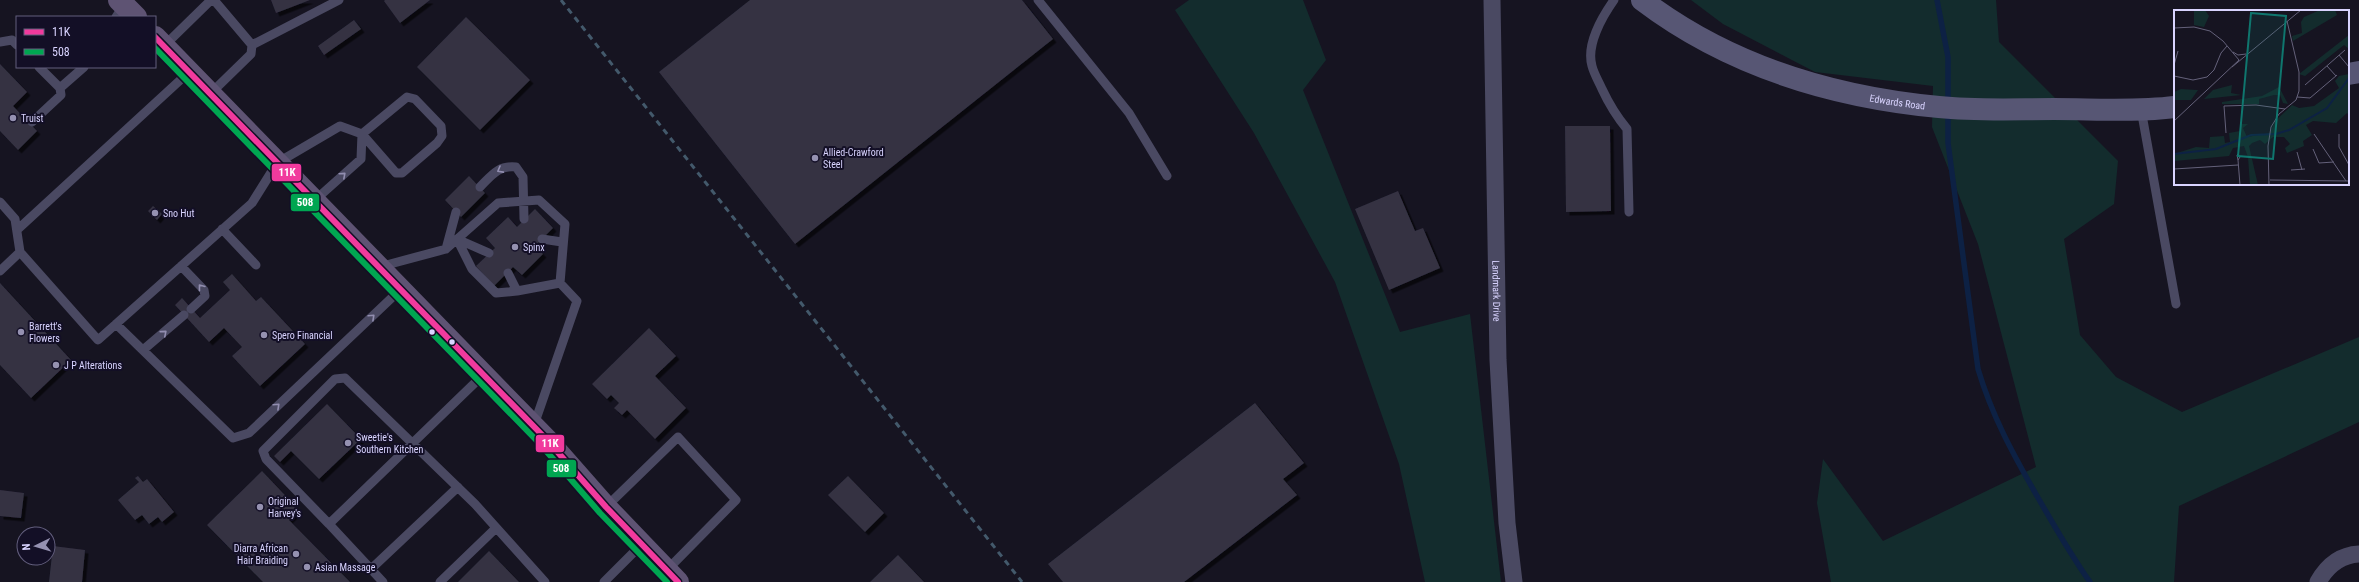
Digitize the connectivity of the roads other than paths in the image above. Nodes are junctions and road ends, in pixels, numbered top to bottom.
1 (211, 0) edge
2 (214, 0) edge
3 (339, 0) edge
4 (1038, 0) edge
5 (1492, 0) edge
6 (1614, 0) edge
7 (1642, 0) edge
8 (0, 42) edge
9 (160, 42) edge
10 (16, 44) edge
11 (252, 44) junction
12 (40, 68) edge
13 (83, 68) edge
14 (189, 72) junction
15 (60, 88) junction
16 (210, 94) junction
17 (2174, 107) edge
18 (2141, 109) junction
19 (32, 122) dead end
20 (362, 134) junction
21 (277, 163) junction
22 (1167, 176) dead end
23 (480, 188) dead end
24 (524, 200) junction
25 (314, 201) junction
26 (0, 202) edge
27 (456, 212) dead end
28 (1629, 212) dead end
29 (524, 219) dead end
30 (222, 229) junction
31 (16, 230) junction
32 (542, 238) dead end
33 (458, 239) junction
34 (562, 242) junction
35 (446, 249) junction
36 (20, 252) junction
37 (489, 253) dead end
38 (256, 265) dead end
39 (181, 266) junction
40 (378, 267) junction
41 (0, 271) edge
42 (508, 272) dead end
43 (560, 283) junction
44 (400, 290) junction
45 (517, 291) junction
46 (2176, 304) dead end
47 (192, 309) dead end
48 (184, 315) dead end
49 (116, 324) junction
50 (143, 350) junction
51 (483, 375) junction
52 (533, 427) junction
53 (413, 443) junction
54 (458, 487) junction
55 (606, 508) junction
56 (329, 524) junction
57 (496, 528) junction
58 (645, 548) junction
59 (2359, 554) edge
60 (371, 568) junction
61 (669, 578) edge
62 (383, 582) edge
63 (440, 582) edge
64 (545, 582) edge
65 (604, 582) edge
66 (1514, 582) edge
67 (2318, 582) edge

1 - 9 lane
2 - 11 lane
3 - 11 lane
4 - 22 lane
5 - 66 street, Landmark Drive
6 - 28 lane
7 - 18 main road, Edwards Road
8 - 10 lane
9 - 14 main road
11 - 16 lane
12 - 15 lane
13 - 15 lane
14 - 16 main road
14 - 31 lane
15 - 19 lane
16 - 21 main road
17 - 18 main road, Edwards Road
18 - 46 lane
20 - 20 lane
20 - 21 lane
25 -> 20 lane
21 - 25 main road
21 - 30 lane
24 -> 23 lane
24 - 29 lane
24 - 33 lane
24 - 34 lane
25 - 40 main road
26 - 31 lane
27 - 35 lane
30 - 38 lane
30 - 39 lane
31 - 36 lane
32 - 34 lane
33 - 35 lane
33 - 37 lane
33 - 45 lane
34 - 43 lane
35 - 40 lane
36 - 41 lane
36 - 49 lane
47 -> 39 lane
39 - 49 lane
40 - 44 main road
42 - 45 lane
43 - 45 lane
43 - 52 lane
50 -> 44 lane
44 - 51 main road
50 -> 48 lane
49 - 50 lane
51 - 52 main road
51 - 53 lane
52 - 55 main road
53 - 54 lane
53 - 56 lane
53 - 56 lane
54 - 57 lane
54 - 60 lane
55 - 58 main road
55 - 61 lane
56 - 60 lane
57 - 63 lane
57 - 64 lane
58 - 61 main road
58 - 65 lane
59 - 67 street
60 - 62 lane

